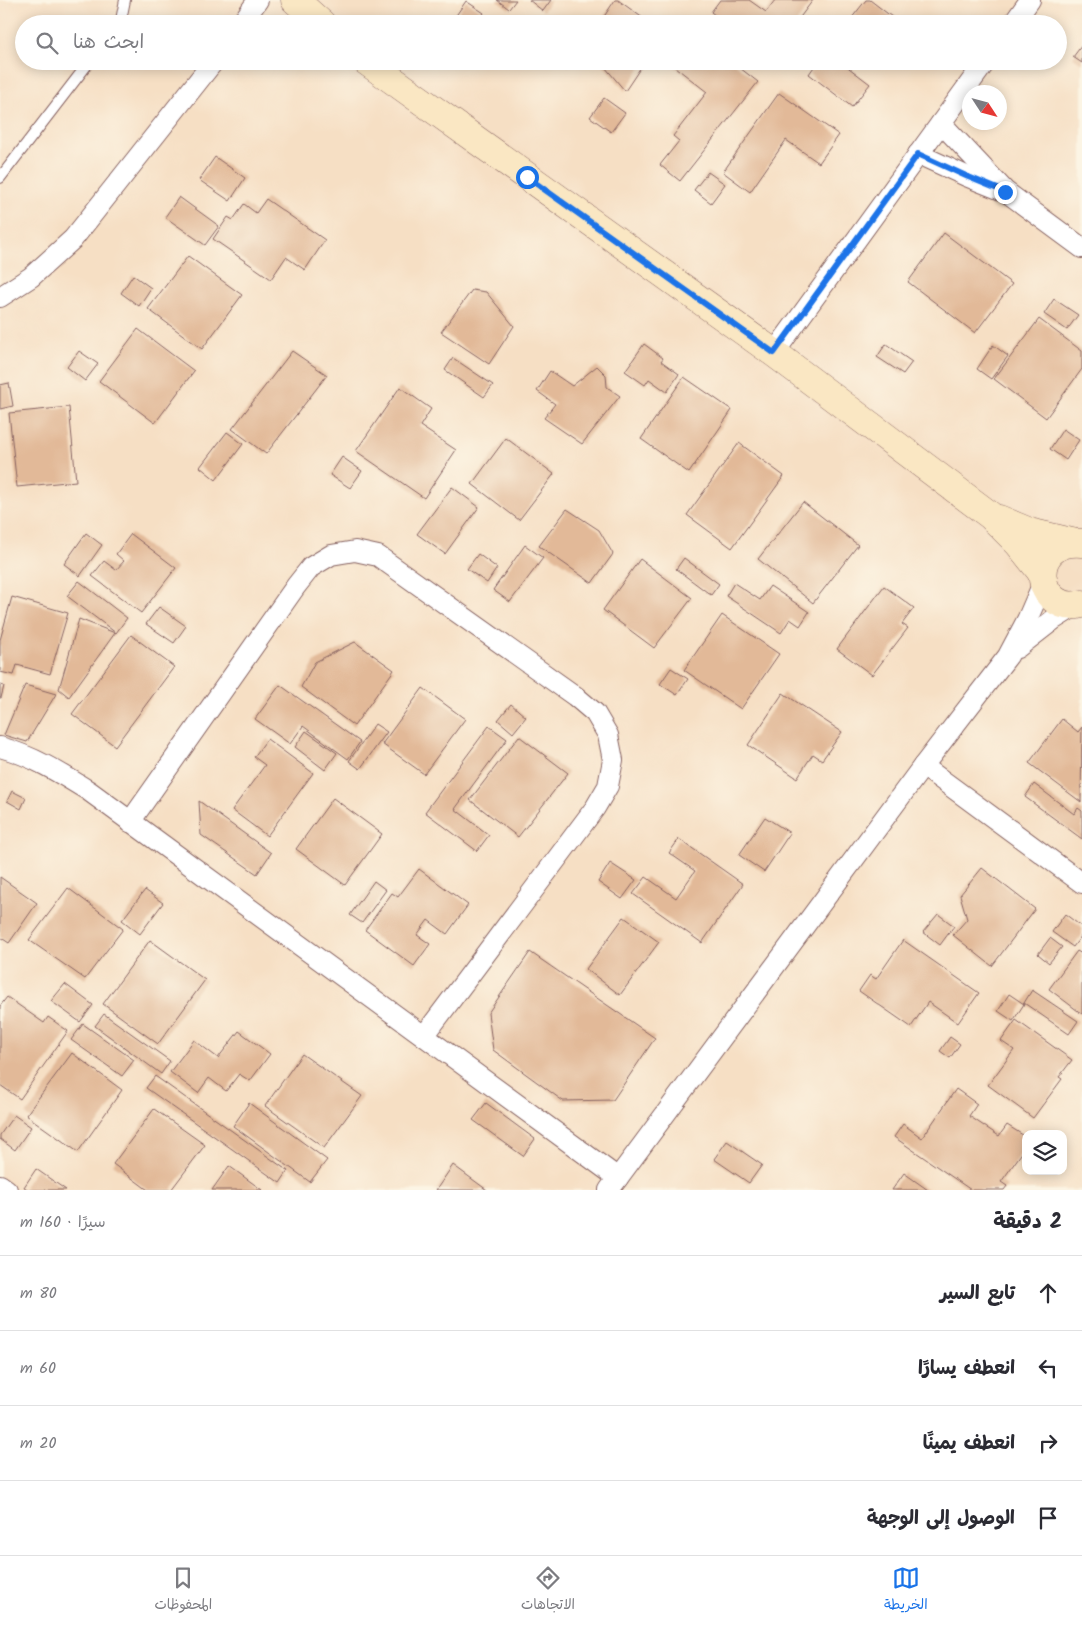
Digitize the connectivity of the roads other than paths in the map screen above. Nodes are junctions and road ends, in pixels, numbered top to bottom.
1 (125, 0) edge
2 (258, 0) edge
3 (295, 0) edge
4 (1026, 1) edge
5 (122, 15) edge
6 (247, 15) edge
7 (312, 15) edge
8 (1018, 15) edge
9 (83, 70) edge
10 (207, 70) edge
11 (379, 70) edge
12 (979, 70) edge
13 (941, 123) junction
14 (918, 154) junction
15 (0, 178) edge
16 (1005, 192) junction
17 (1082, 248) edge
18 (0, 297) edge
19 (774, 353) junction
20 (991, 516) junction
21 (1077, 542) edge
22 (1042, 578) junction
23 (1080, 604) edge
24 (1008, 656) junction
25 (0, 747) edge
26 (922, 766) junction
27 (130, 822) junction
28 (1082, 883) edge
29 (424, 1036) junction
30 (614, 1184) edge
31 (0, 1185) edge
32 (7, 1190) edge

1 - 5 lane
2 - 6 street
3 - 7 street
4 - 8 street
9 - 15 lane
10 - 18 street
11 - 19 street
12 - 13 street
13 - 14 street
13 - 16 street
14 - 16 street
14 - 19 street
16 - 17 street
19 - 20 street
20 - 21 street
20 - 22 street
21 - 22 street
22 - 23 street
22 - 24 street
23 - 24 street
24 - 26 street
25 - 27 street
26 - 28 street
26 - 30 street
27 - 29 street
27 - 29 street
29 - 30 street
31 - 32 street

